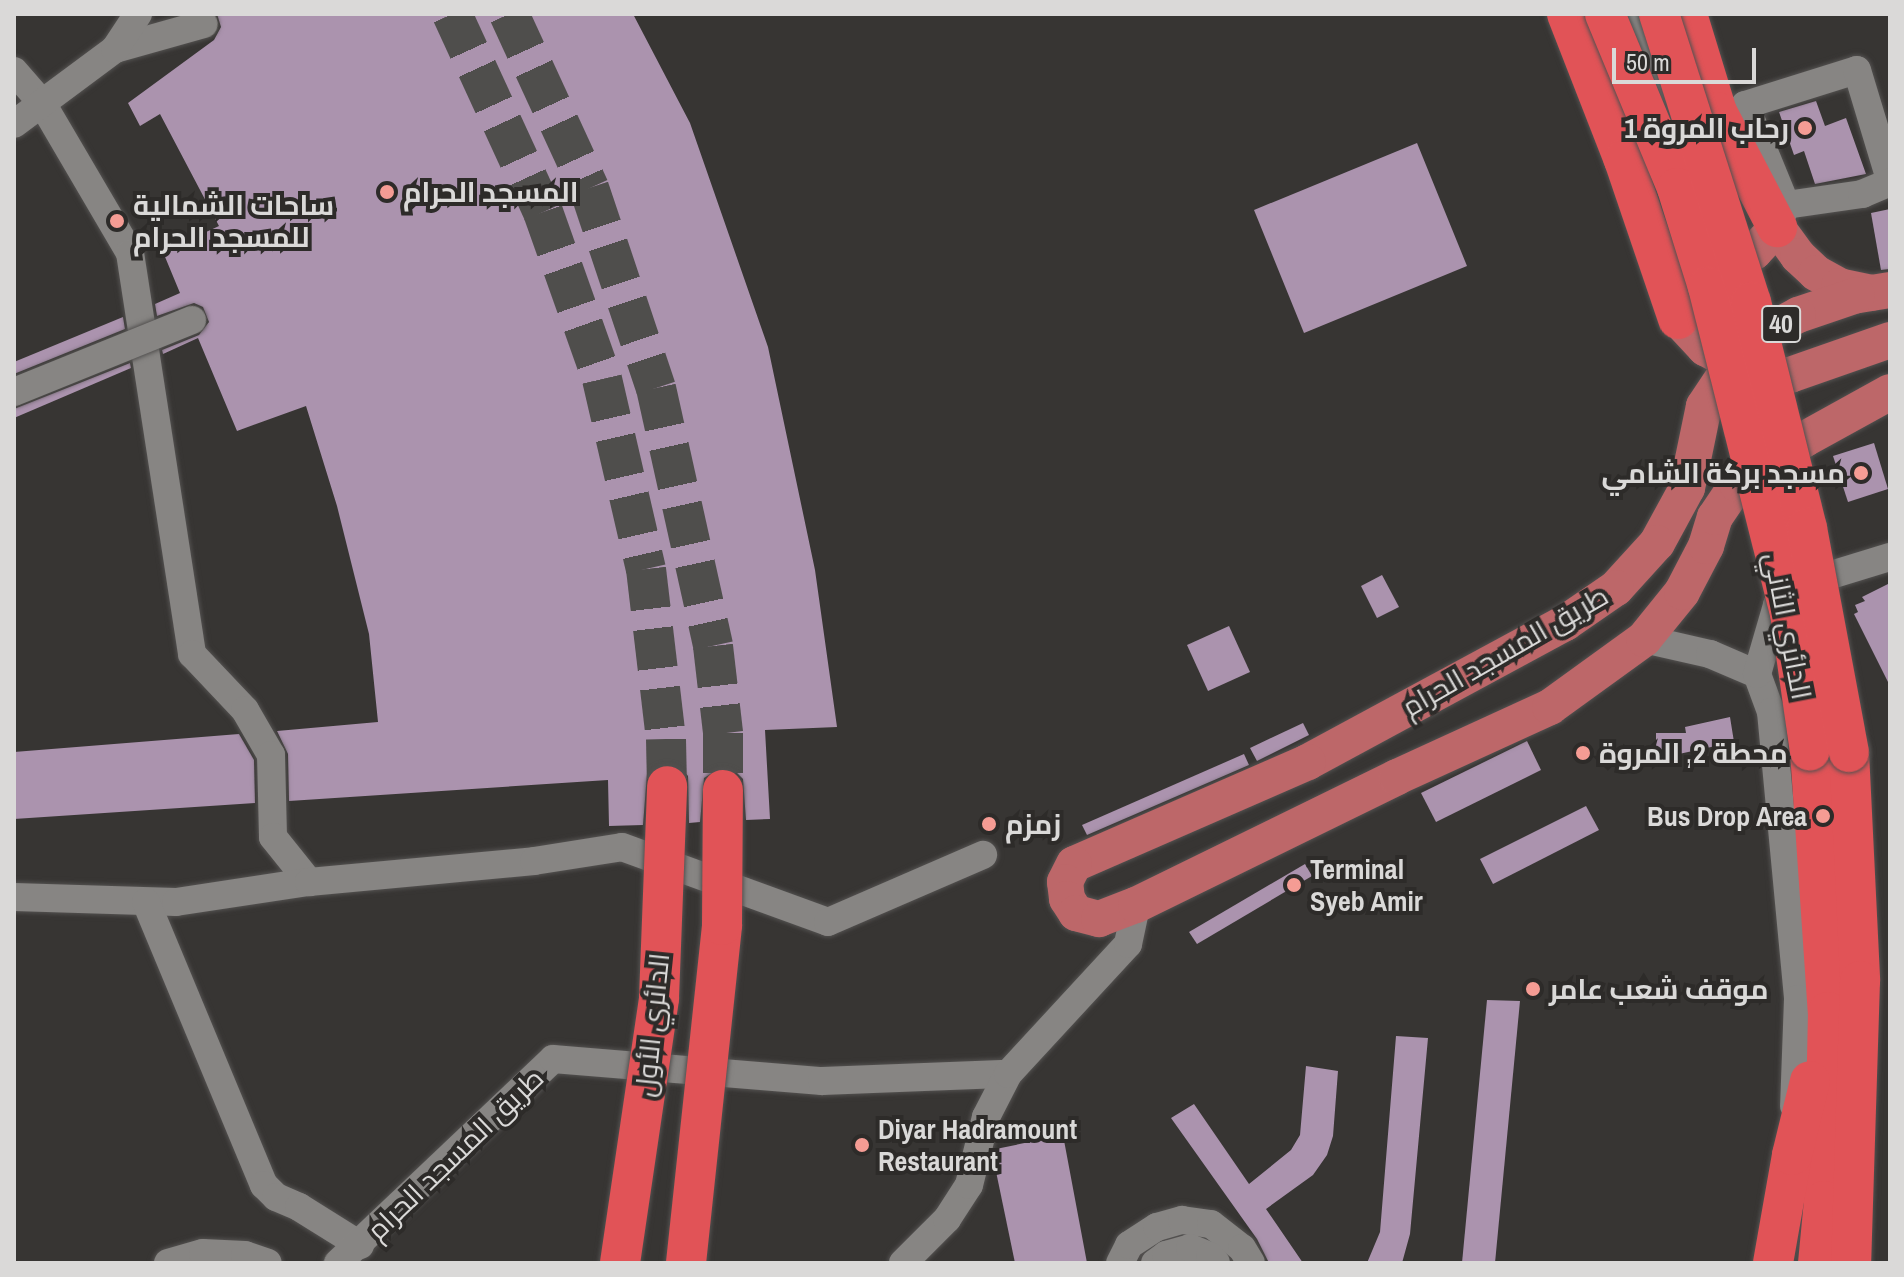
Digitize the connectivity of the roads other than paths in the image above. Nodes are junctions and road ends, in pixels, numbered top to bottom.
1 (138, 14) edge
2 (1567, 14) edge
3 (1605, 14) edge
4 (1629, 14) edge
5 (1659, 14) edge
6 (1687, 14) edge
7 (204, 24) dead end
8 (115, 49) junction
9 (14, 71) edge
10 (42, 103) junction
11 (14, 124) edge
12 (1890, 181) edge
13 (1781, 216) junction
14 (1653, 253) junction
15 (1723, 265) junction
16 (1881, 292) edge
17 (1678, 319) junction
18 (192, 320) dead end
19 (1883, 342) edge
20 (1732, 363) junction
21 (14, 392) edge
22 (1890, 392) edge
23 (1704, 406) junction
24 (1890, 557) edge
25 (1644, 639) junction
26 (1757, 674) junction
27 (667, 786) tunnel mouth
28 (723, 790) tunnel mouth
29 (983, 855) dead end
30 (309, 882) junction
31 (14, 897) edge
32 (146, 902) junction
33 (1136, 905) junction
34 (1860, 981) junction
35 (1828, 1012) junction
36 (1008, 1074) junction
37 (1792, 1155) junction
38 (360, 1245) junction
39 (1773, 1262) edge
40 (168, 1263) edge
41 (268, 1263) edge
42 (338, 1263) edge
43 (620, 1263) edge
44 (686, 1263) edge
45 (903, 1263) edge
46 (1120, 1263) edge
47 (1155, 1263) edge
48 (1216, 1263) edge
49 (1251, 1263) edge
50 (1818, 1263) edge
51 (1851, 1263) edge
52 (1873, 1263) edge

1 - 8 street
2 - 14 highway
3 - 35 highway, الدائري الثاني, bridge
4 - 15 street
5 - 34 highway, الدائري الثاني, bridge
6 - 13 highway
7 - 8 street
8 - 10 street
9 - 10 street
10 - 11 street
10 - 30 street
12 - 13 street
12 - 13 street
13 - 15 main road
13 - 16 main road
14 - 15 main road
14 - 17 highway
16 - 19 main road
16 - 20 main road, طريق المسجد الحرام / 40
17 - 20 main road
17 - 23 main road
18 - 21 street, bridge
19 - 20 main road
20 - 23 main road, طريق المسجد الحرام / 40
22 - 25 main road, طريق المسجد الحرام
23 - 33 main road, طريق المسجد الحرام
24 - 26 street
25 - 26 street
25 - 33 main road, طريق المسجد الحرام
26 - 37 street
27 - 43 highway, الدائري الأول, bridge
28 - 44 highway, bridge
29 - 30 street
30 - 32 street
31 - 32 street
32 - 38 street
33 - 36 street
34 - 51 highway, الدائري الثاني
34 - 52 highway
35 - 37 highway
35 - 50 highway, الدائري الثاني
36 - 38 street, طريق المسجد الحرام
36 - 45 street
37 - 39 highway
38 - 42 street, طريق المسجد الحرام
40 - 41 street
46 - 49 street
47 - 48 street

